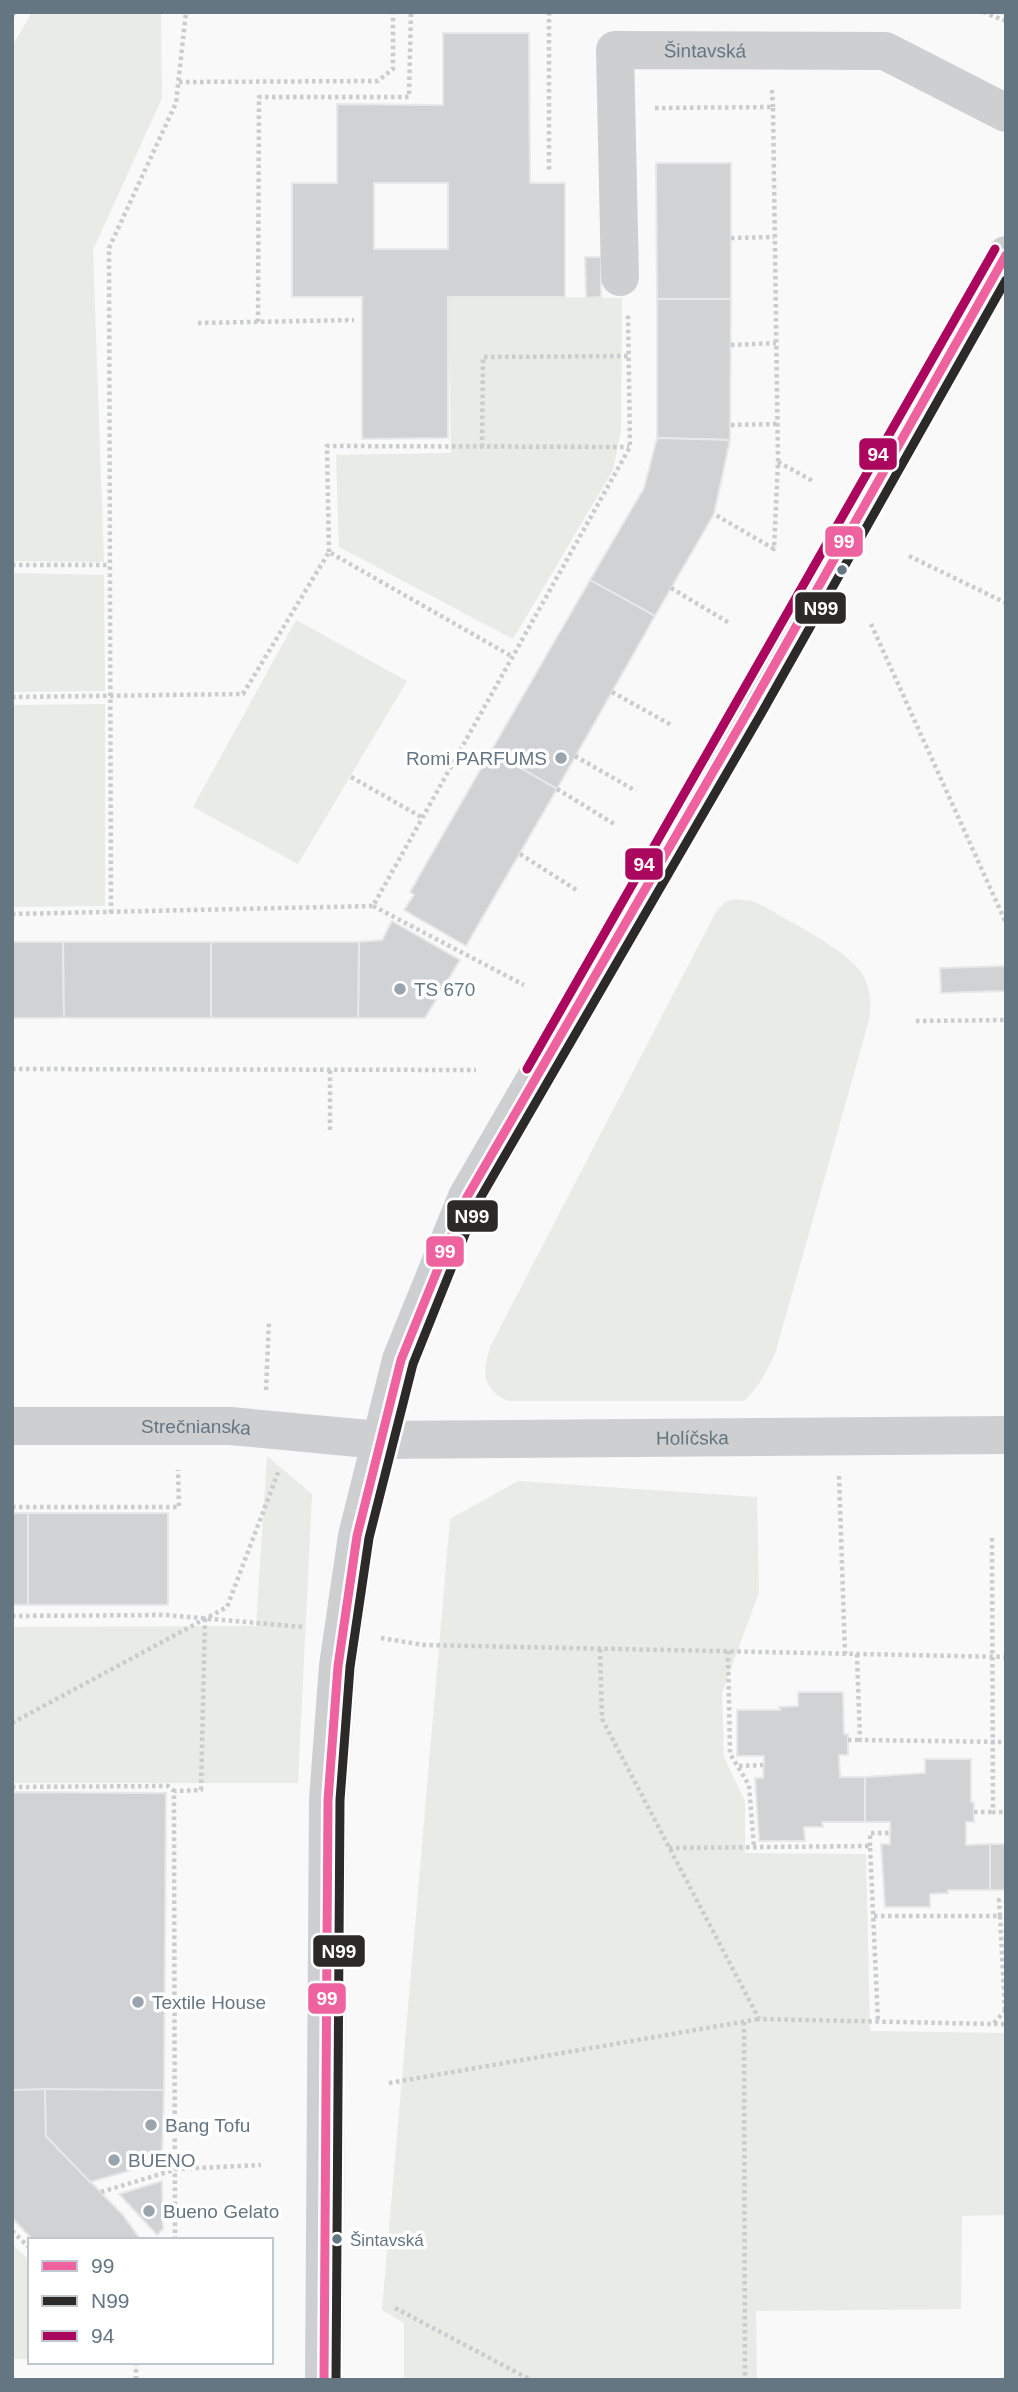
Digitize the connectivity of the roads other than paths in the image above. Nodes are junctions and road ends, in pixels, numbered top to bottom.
1 (1006, 113) edge
2 (1006, 254) edge
3 (620, 277) road end
4 (12, 1426) edge
5 (1006, 1435) edge
6 (379, 1440) junction
7 (324, 2380) edge

1 - 3 street, Šintavská
2 - 6 street
4 - 6 street, Strečnianska
5 - 6 street, Holíčska
6 - 7 street

